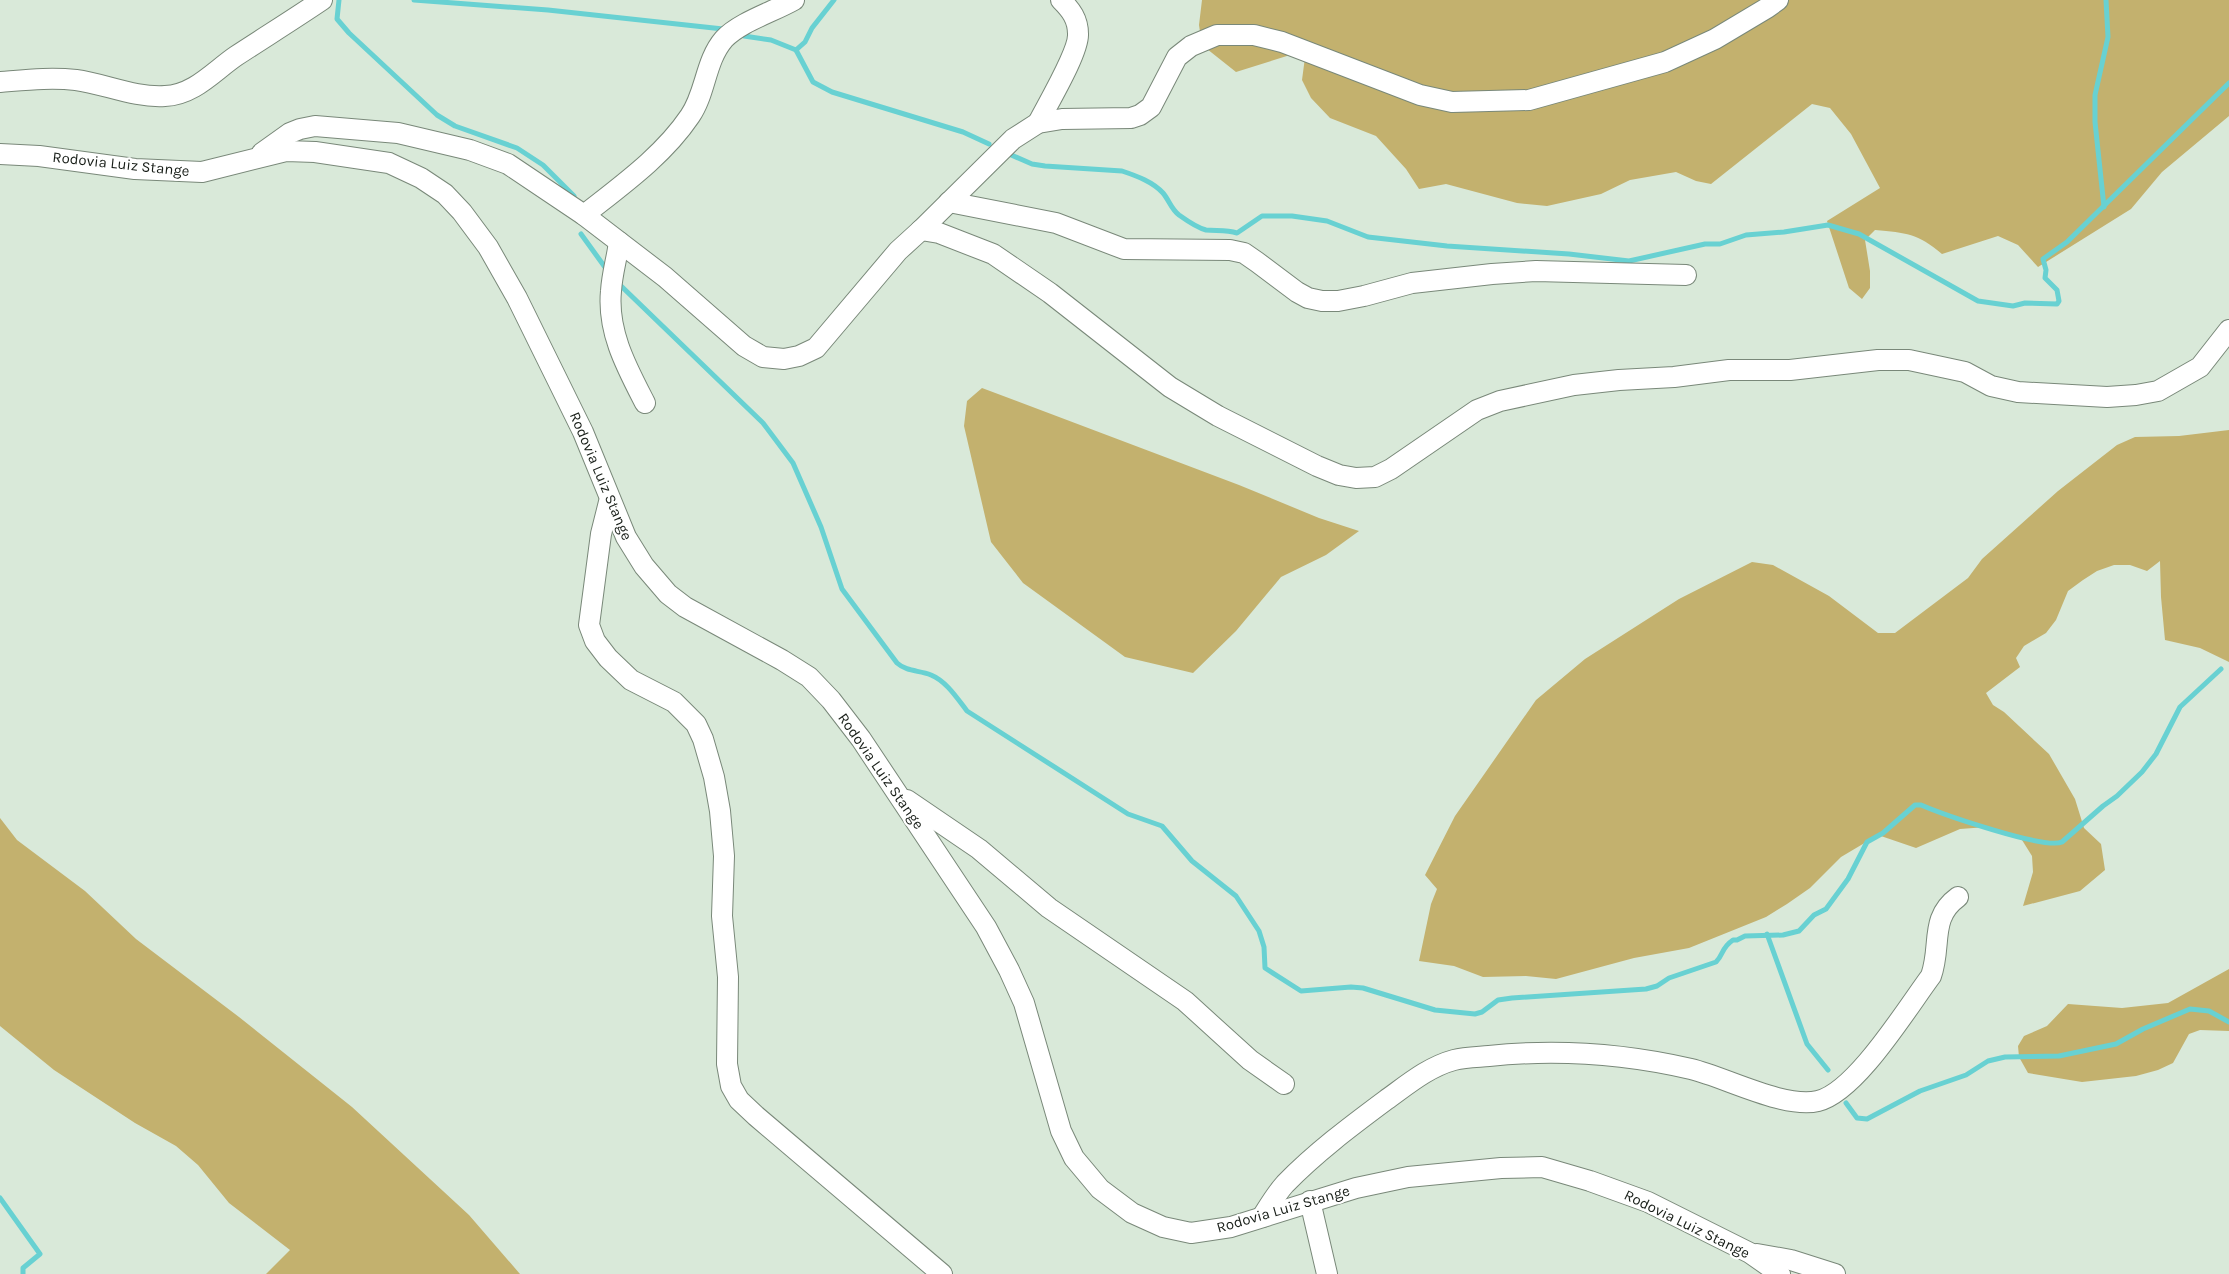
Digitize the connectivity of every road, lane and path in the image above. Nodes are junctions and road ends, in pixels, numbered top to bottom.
1 (322, 0) edge
2 (794, 0) edge
3 (1061, 0) edge
4 (1778, 0) edge
5 (0, 82) edge
6 (1038, 123) junction
7 (0, 154) edge
8 (250, 161) junction
9 (949, 202) junction
10 (584, 215) junction
11 (921, 230) junction
12 (619, 242) junction
13 (1686, 275) dead end
14 (2229, 330) edge
15 (645, 403) dead end
16 (610, 502) junction
17 (901, 796) junction
18 (1958, 896) dead end
19 (1284, 1084) dead end
20 (1310, 1201) junction
21 (1262, 1217) junction
22 (1750, 1253) junction
23 (942, 1274) edge
24 (1327, 1274) edge
25 (1780, 1274) edge
26 (1835, 1274) edge

1 - 5 street
2 - 10 street
3 - 6 street
4 - 6 street
6 - 9 street
7 - 8 street, Rodovia Luiz Stange
8 - 10 street
8 - 16 street, Rodovia Luiz Stange
9 - 11 street
9 - 13 street
10 - 12 street
11 - 12 street
11 - 14 street
12 - 15 street
16 - 17 street, Rodovia Luiz Stange
16 - 23 street
17 - 19 street
17 - 21 street, Rodovia Luiz Stange
18 - 21 street
20 - 21 street, Rodovia Luiz Stange
20 - 22 street, Rodovia Luiz Stange
20 - 24 street
22 - 25 street, Rodovia Luiz Stange
22 - 26 street

